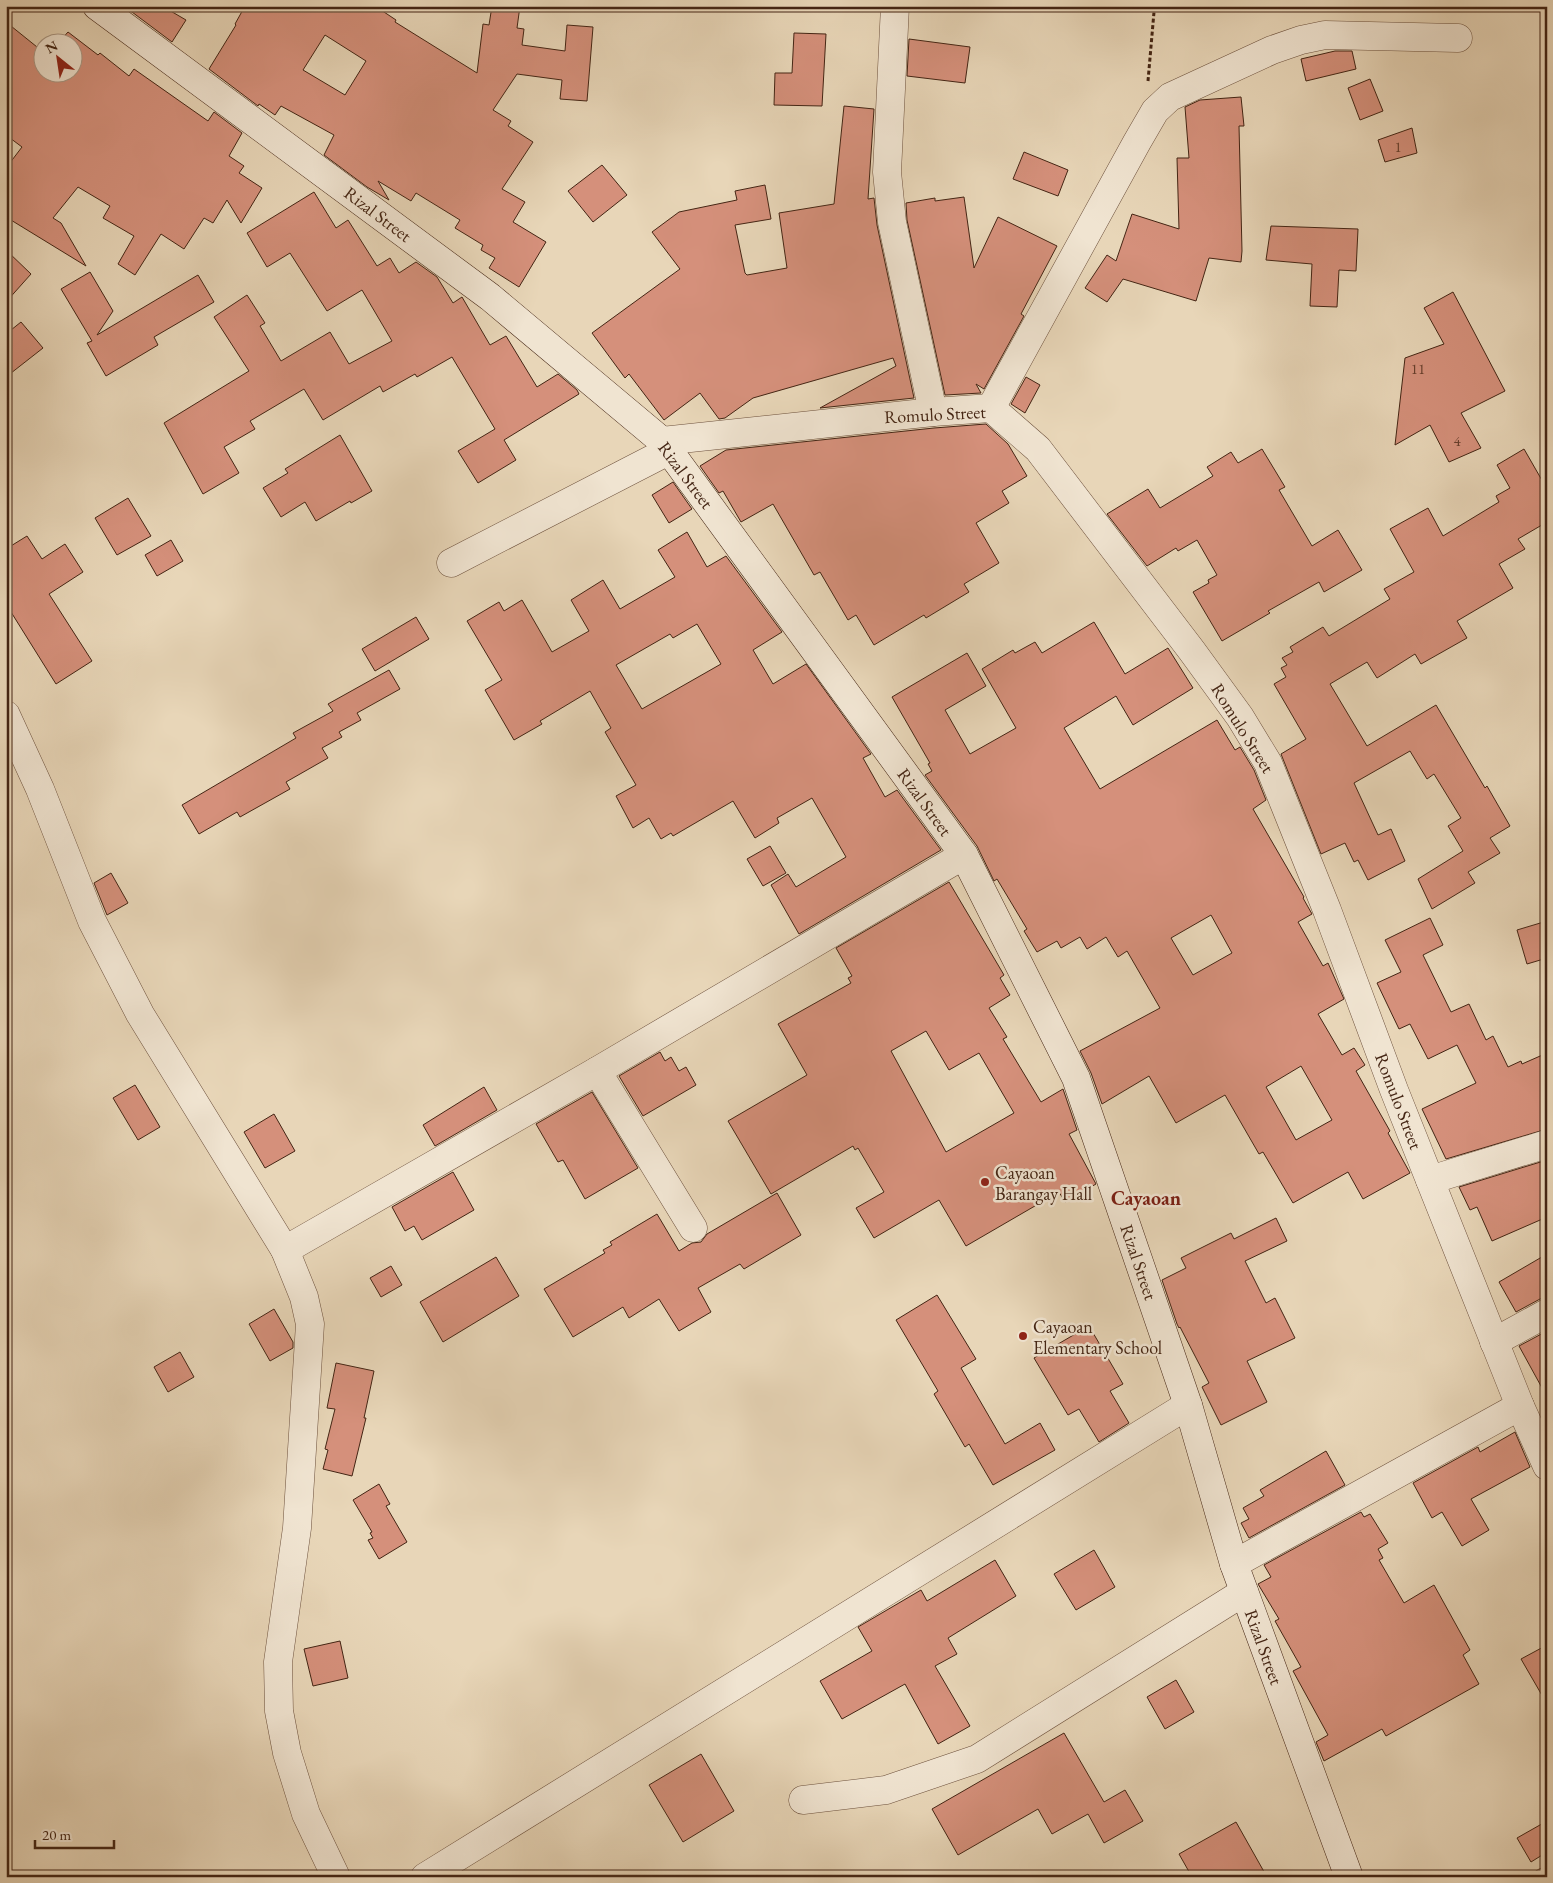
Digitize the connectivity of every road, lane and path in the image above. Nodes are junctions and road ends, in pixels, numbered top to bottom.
1 (97, 6) edge
2 (895, 6) edge
3 (1154, 12) dead end
4 (1458, 38) dead end
5 (1155, 111) junction
6 (991, 408) junction
7 (933, 412) junction
8 (666, 445) junction
9 (451, 563) dead end
10 (6, 715) edge
11 (964, 855) junction
12 (597, 1071) junction
13 (1547, 1144) edge
14 (1430, 1180) junction
15 (693, 1228) dead end
16 (285, 1250) junction
17 (1547, 1312) edge
18 (1494, 1342) junction
19 (1188, 1405) junction
20 (1520, 1406) junction
21 (1547, 1466) edge
22 (1234, 1564) junction
23 (1244, 1592) junction
24 (803, 1800) dead end
25 (1547, 1875) edge
26 (336, 1877) edge
27 (425, 1877) edge
28 (1349, 1877) edge
29 (1542, 1877) edge

1 - 8 street, Rizal Street
2 - 7 street
3 - 5 path
4 - 5 street
5 - 6 street
6 - 7 street, Romulo Street
6 - 14 street, Romulo Street
7 - 8 street, Romulo Street
8 - 9 street
8 - 11 street, Rizal Street
10 - 16 street
11 - 12 street
11 - 19 street, Rizal Street
12 - 15 street
12 - 16 street
13 - 14 street
14 - 18 street, Romulo Street
16 - 26 street
17 - 18 street
18 - 20 street, Romulo Street
19 - 22 street, Rizal Street
19 - 27 street
20 - 21 street, Romulo Street
20 - 22 street
22 - 23 street, Rizal Street
23 - 24 street
23 - 28 street, Rizal Street
25 - 29 lane

